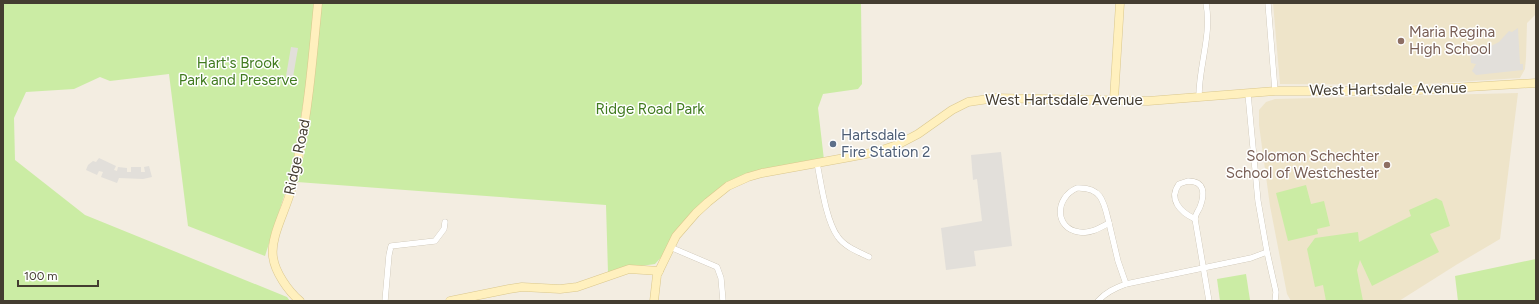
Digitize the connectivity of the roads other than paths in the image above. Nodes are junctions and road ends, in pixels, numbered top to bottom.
1 (318, 3) edge
2 (1120, 3) edge
3 (1206, 3) edge
4 (1268, 3) edge
5 (1536, 83) edge
6 (1275, 91) junction
7 (1248, 94) junction
8 (1199, 96) junction
9 (1114, 100) junction
10 (817, 163) junction
11 (1195, 219) junction
12 (445, 222) dead end
13 (1109, 223) junction
14 (670, 247) junction
15 (1267, 252) junction
16 (869, 258) dead end
17 (1202, 268) junction
18 (659, 271) junction
19 (1126, 284) junction
20 (300, 301) edge
21 (386, 301) edge
22 (453, 301) edge
23 (654, 301) edge
24 (723, 301) edge
25 (1098, 301) edge
26 (1209, 301) edge
27 (1275, 301) edge

1 - 20 main road, Ridge Road
2 - 9 main road
3 - 8 street
4 - 6 street
5 - 6 main road, West Hartsdale Avenue
6 - 7 main road, West Hartsdale Avenue
7 - 8 main road, West Hartsdale Avenue
7 - 15 street
8 - 9 main road, West Hartsdale Avenue
9 - 10 main road, West Hartsdale Avenue
10 - 14 main road, West Hartsdale Avenue
10 - 16 street
11 - 11 street
11 - 17 street
12 - 21 street
13 - 13 street
13 - 19 street
14 - 18 main road, West Hartsdale Avenue
14 - 24 street
15 - 17 street
15 - 27 street
17 - 19 street
17 - 26 street
18 - 22 main road
18 - 23 main road, West Hartsdale Avenue
19 - 25 street

